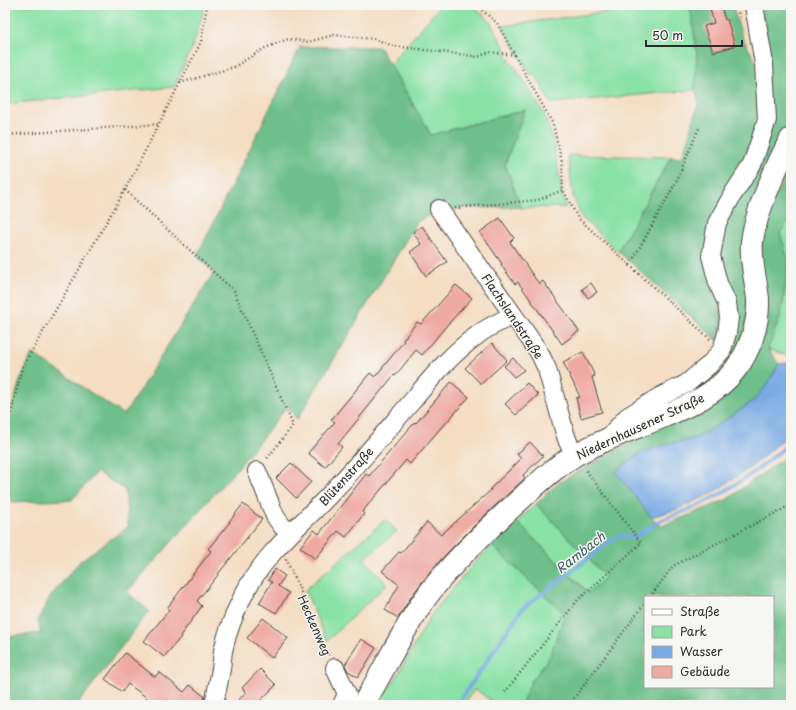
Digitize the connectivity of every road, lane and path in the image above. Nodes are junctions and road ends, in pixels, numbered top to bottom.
1 (207, 5) edge
2 (476, 5) edge
3 (754, 5) edge
4 (515, 55) junction
5 (180, 83) junction
6 (159, 124) junction
7 (699, 128) dead end
8 (5, 135) edge
9 (791, 139) edge
10 (125, 190) junction
11 (563, 190) junction
12 (439, 209) joint
13 (630, 265) junction
14 (513, 315) junction
15 (722, 350) junction
16 (5, 437) edge
17 (605, 441) junction
18 (575, 455) junction
19 (257, 471) joint
20 (791, 505) edge
21 (286, 545) junction
22 (651, 596) edge
23 (644, 604) edge
24 (335, 668) joint
25 (505, 692) dead end
26 (214, 705) edge
27 (342, 705) edge
28 (363, 705) edge
29 (569, 705) edge

1 - 5 path
2 - 4 path
3 - 15 street
4 - 5 path
4 - 11 path
5 - 6 path
6 - 8 path
6 - 10 path
7 - 13 path
9 - 17 main road, Niedernhausener Straße
10 - 16 path
10 - 19 path
11 - 12 path
11 - 13 path
12 - 14 street, Flachslandstraße
13 - 15 path
14 - 18 street, Flachslandstraße
14 - 21 street, Blütenstraße
15 - 17 street
17 - 18 main road, Niedernhausener Straße
18 - 25 path
18 - 28 main road, Niedernhausener Straße
19 - 21 street
20 - 22 path
21 - 24 path, Heckenweg
21 - 26 street, Blütenstraße
23 - 29 path
24 - 27 street, Heckenweg

